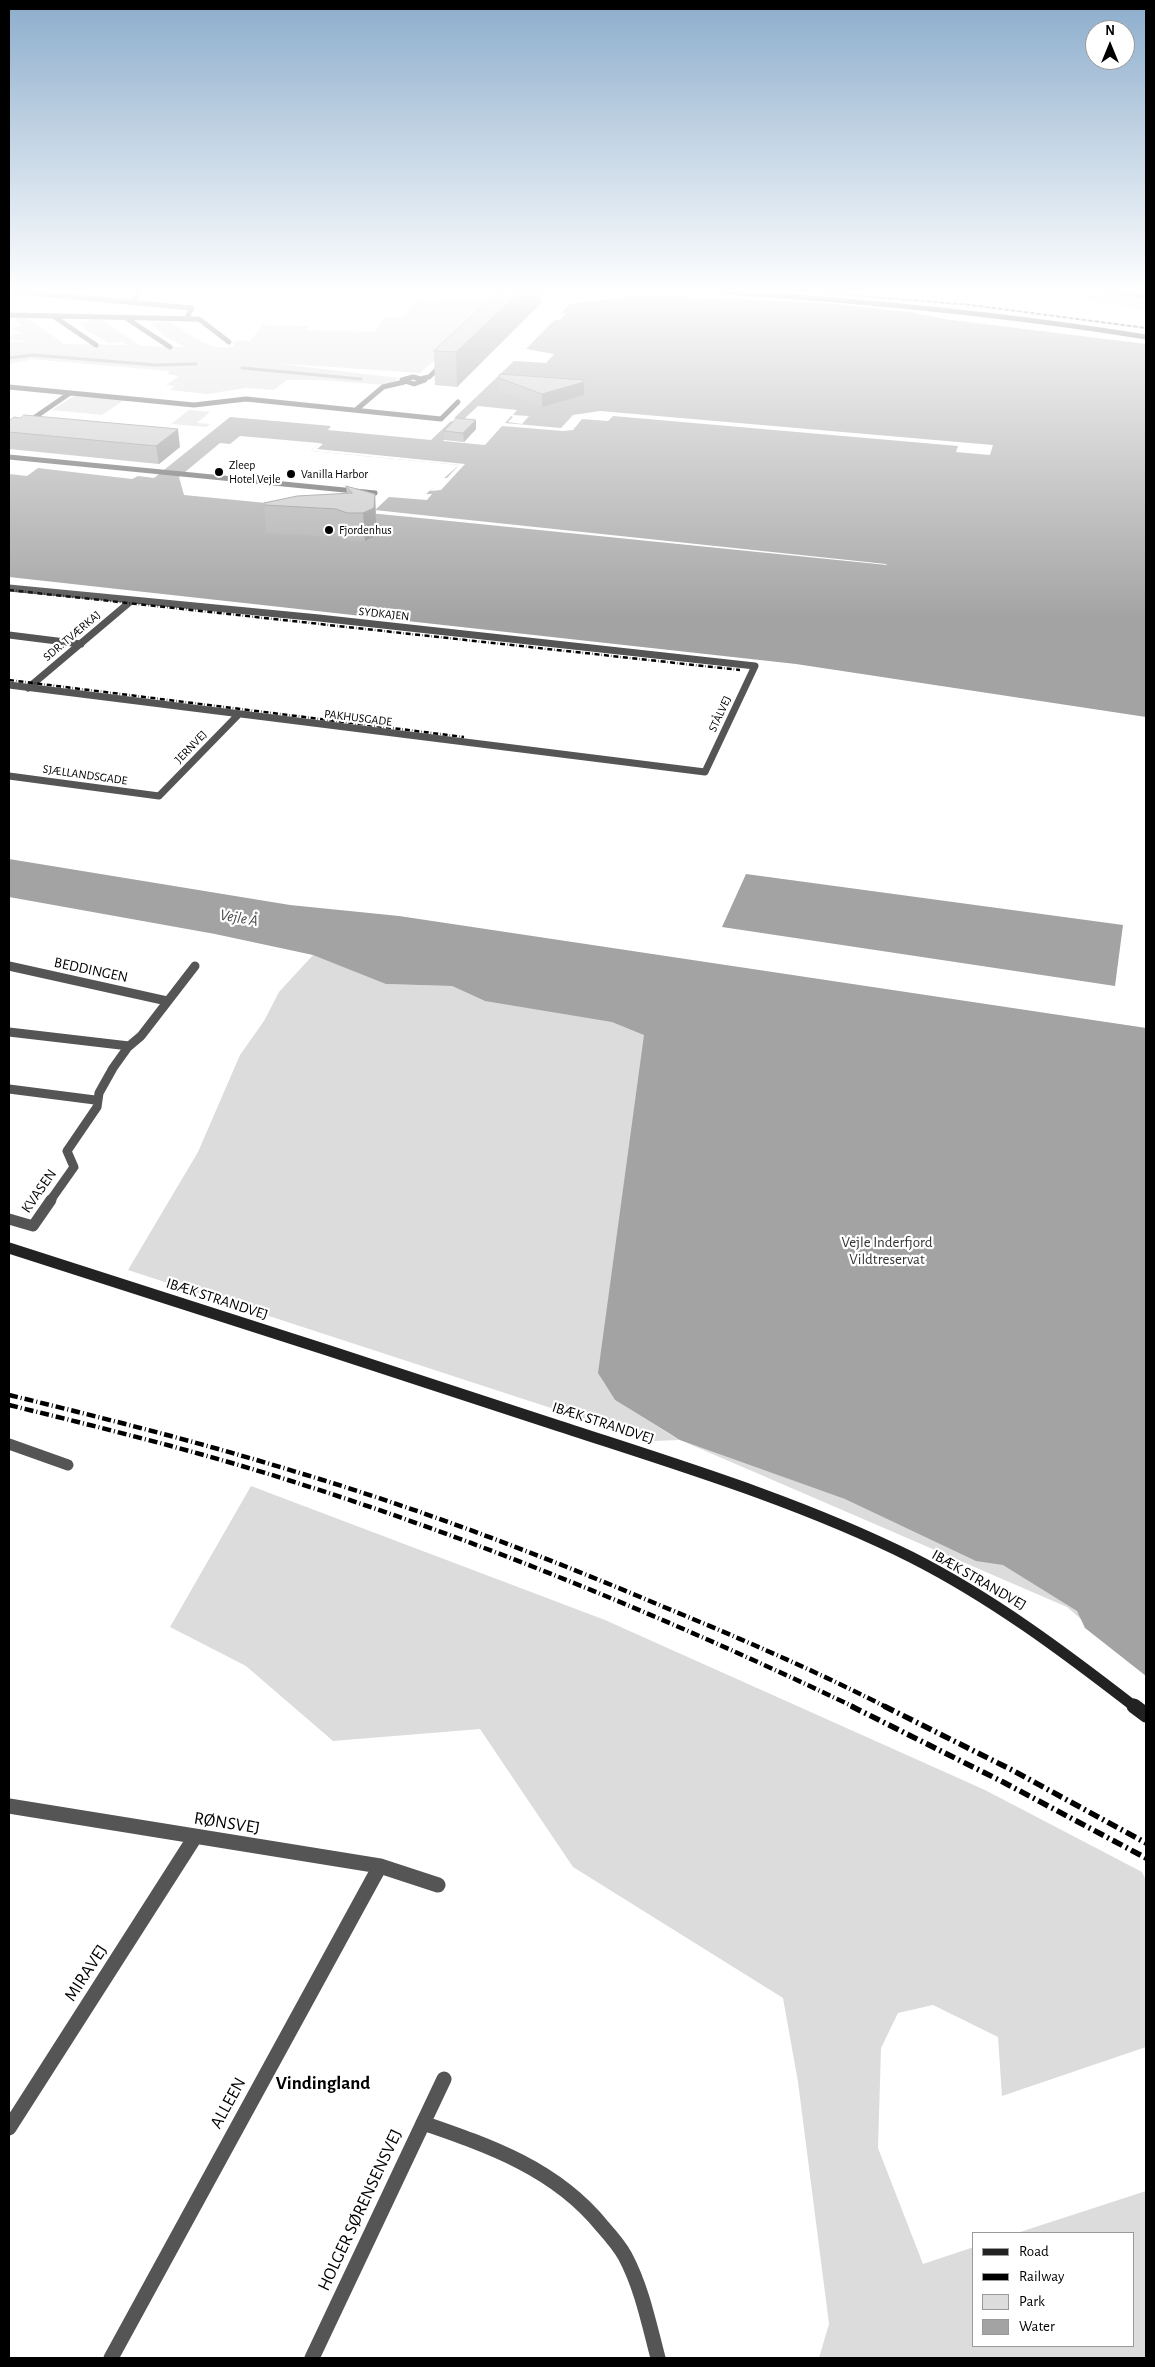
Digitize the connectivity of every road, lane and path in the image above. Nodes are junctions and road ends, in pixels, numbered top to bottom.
1 (61, 399) edge
2 (137, 399) edge
3 (242, 399) edge
4 (251, 399) edge
5 (369, 399) edge
6 (458, 402) dead end
7 (357, 410) junction
8 (9, 435) edge
9 (9, 458) edge
10 (375, 493) edge
11 (9, 588) edge
12 (131, 601) junction
13 (319, 618) junction
14 (312, 625) dead end
15 (9, 635) edge
16 (81, 644) junction
17 (756, 666) joint
18 (9, 686) edge
19 (28, 688) junction
20 (239, 714) junction
21 (705, 772) joint
22 (9, 776) edge
23 (159, 796) joint
24 (9, 966) edge
25 (195, 966) dead end
26 (167, 1000) junction
27 (9, 1032) edge
28 (129, 1046) junction
29 (9, 1089) edge
30 (95, 1100) junction
31 (9, 1219) edge
32 (9, 1248) edge
33 (9, 1444) edge
34 (68, 1465) dead end
35 (1146, 1715) edge
36 (9, 1806) edge
37 (195, 1837) junction
38 (380, 1866) junction
39 (438, 1885) dead end
40 (444, 2079) dead end
41 (423, 2123) junction
42 (9, 2128) edge
43 (111, 2358) edge
44 (312, 2358) edge
45 (658, 2358) edge

1 - 8 street
2 - 3 street
4 - 7 street
5 - 7 street
6 - 7 street
9 - 10 street
11 - 12 street, SYDKAJEN
12 - 13 street, SYDKAJEN
12 - 16 street, SDR. TVÆRKAJ
13 - 14 street
13 - 17 street, SYDKAJEN
15 - 16 street
16 - 19 street, SDR. TVÆRKAJ
17 - 21 street, STÅLVEJ
18 - 19 street, PAKHUSGADE
19 - 20 street, PAKHUSGADE
20 - 21 street, PAKHUSGADE
20 - 23 street, JERNVEJ
22 - 23 street, SJÆLLANDSGADE
24 - 26 street, BEDDINGEN
25 - 26 street, KVASEN
26 - 28 street, KVASEN
27 - 28 street
28 - 30 street, KVASEN
29 - 30 street
30 - 31 street, KVASEN
32 - 35 street, IBÆK STRANDVEJ
33 - 34 street
36 - 37 street, RØNSVEJ
37 - 38 street, RØNSVEJ
37 - 42 street, MIRAVEJ
38 - 39 street, RØNSVEJ
38 - 43 street, ALLEEN
40 - 41 street, HOLGER SØRENSENSVEJ
41 - 44 street, HOLGER SØRENSENSVEJ
41 - 45 street

